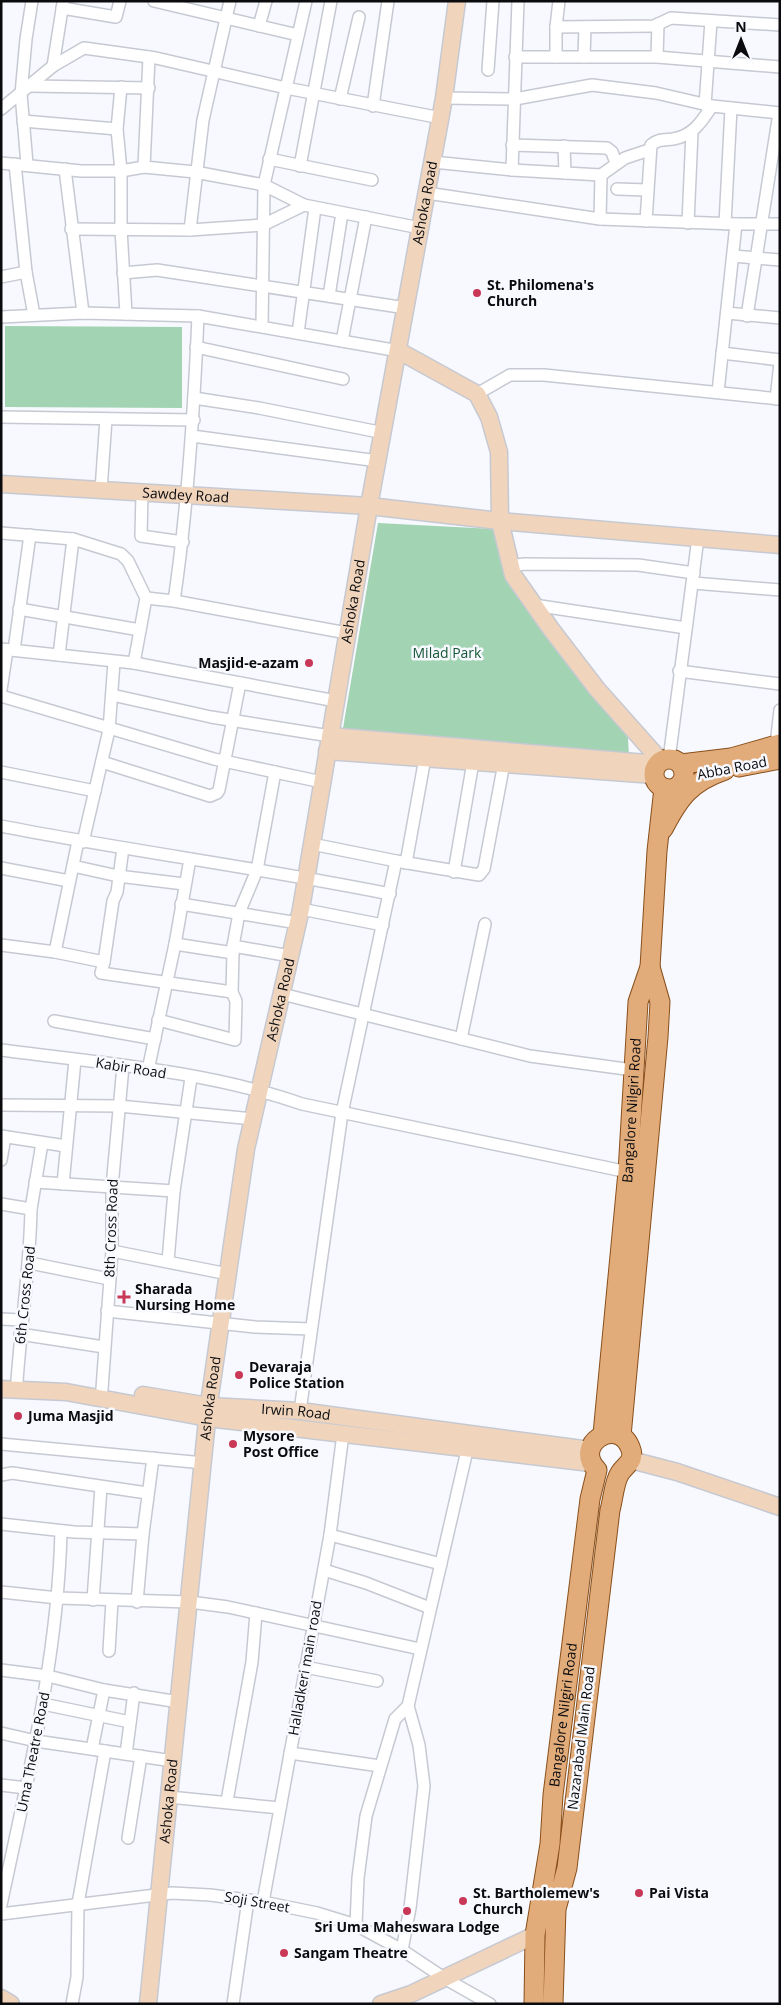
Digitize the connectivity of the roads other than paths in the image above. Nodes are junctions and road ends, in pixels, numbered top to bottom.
1 (32, 1) edge
2 (120, 1) edge
3 (154, 1) edge
4 (230, 1) edge
5 (266, 1) edge
6 (306, 1) edge
7 (331, 1) edge
8 (388, 1) edge
9 (457, 1) edge
10 (493, 1) edge
11 (518, 1) edge
12 (559, 1) edge
13 (178, 4) edge
14 (62, 5) edge
15 (200, 7) edge
16 (359, 17) dead end
17 (226, 19) junction
18 (711, 21) junction
19 (658, 24) junction
20 (780, 25) edge
21 (259, 26) junction
22 (556, 27) junction
23 (585, 27) junction
24 (298, 35) junction
25 (149, 57) junction
26 (515, 57) junction
27 (556, 57) junction
28 (657, 57) junction
29 (584, 58) junction
30 (708, 62) junction
31 (53, 66) junction
32 (780, 67) edge
33 (488, 70) dead end
34 (213, 71) junction
35 (31, 86) junction
36 (121, 87) junction
37 (149, 88) junction
38 (286, 88) junction
39 (313, 93) junction
40 (21, 94) junction
41 (444, 98) junction
42 (340, 99) junction
43 (515, 99) junction
44 (709, 105) junction
45 (373, 106) junction
46 (1, 108) edge
47 (731, 108) junction
48 (779, 113) edge
49 (441, 118) junction
50 (24, 122) junction
51 (117, 129) junction
52 (692, 132) junction
53 (512, 145) junction
54 (564, 146) junction
55 (649, 150) junction
56 (270, 159) junction
57 (433, 162) junction
58 (1, 163) edge
59 (616, 163) junction
60 (15, 164) junction
61 (27, 164) junction
62 (300, 166) junction
63 (144, 167) junction
64 (65, 169) junction
65 (512, 170) junction
66 (121, 171) junction
67 (196, 172) junction
68 (565, 173) junction
69 (601, 175) junction
70 (372, 180) dead end
71 (264, 185) junction
72 (617, 189) dead end
73 (647, 190) junction
74 (427, 193) junction
75 (310, 206) junction
76 (342, 213) junction
77 (366, 217) junction
78 (600, 220) junction
79 (646, 221) junction
80 (688, 223) junction
81 (731, 224) junction
82 (761, 224) junction
83 (780, 224) edge
84 (263, 225) junction
85 (420, 228) junction
86 (71, 229) junction
87 (121, 230) junction
88 (190, 230) junction
89 (733, 256) junction
90 (756, 258) junction
91 (780, 260) edge
92 (26, 272) junction
93 (123, 273) junction
94 (1, 277) edge
95 (262, 285) junction
96 (303, 292) junction
97 (329, 296) junction
98 (350, 299) junction
99 (406, 308) junction
100 (83, 313) junction
101 (126, 314) junction
102 (727, 314) junction
103 (34, 315) junction
104 (198, 316) junction
105 (747, 316) junction
106 (1, 317) edge
107 (780, 318) edge
108 (262, 326) junction
109 (298, 333) junction
110 (342, 341) junction
111 (196, 347) junction
112 (399, 351) junction
113 (722, 353) junction
114 (780, 362) edge
115 (343, 379) dead end
116 (718, 392) junction
117 (477, 394) junction
118 (194, 398) junction
119 (778, 399) edge
120 (1, 417) edge
121 (106, 419) junction
122 (194, 420) junction
123 (384, 433) junction
124 (192, 436) junction
125 (378, 461) junction
126 (1, 484) edge
127 (101, 490) junction
128 (142, 493) junction
129 (186, 495) junction
130 (369, 506) junction
131 (500, 521) junction
132 (1, 533) edge
133 (30, 535) junction
134 (698, 538) junction
135 (73, 540) junction
136 (183, 542) junction
137 (780, 545) edge
138 (511, 566) junction
139 (694, 578) junction
140 (780, 590) edge
141 (146, 598) junction
142 (174, 601) junction
143 (534, 605) junction
144 (20, 609) junction
145 (63, 616) junction
146 (686, 628) junction
147 (140, 630) junction
148 (347, 633) junction
149 (7, 650) edge
150 (59, 655) junction
151 (114, 662) junction
152 (134, 664) junction
153 (679, 671) junction
154 (240, 683) junction
155 (780, 684) edge
156 (1, 690) edge
157 (112, 695) junction
158 (1, 696) edge
159 (336, 701) junction
160 (780, 710) edge
161 (233, 721) junction
162 (109, 730) junction
163 (328, 744) junction
164 (778, 749) edge
165 (425, 758) junction
166 (505, 758) junction
167 (102, 762) junction
168 (225, 762) junction
169 (473, 762) junction
170 (667, 770) junction
171 (724, 770) junction
172 (1, 772) edge
173 (275, 772) junction
174 (322, 782) junction
175 (95, 792) junction
176 (1, 826) edge
177 (658, 837) junction
178 (80, 841) junction
179 (312, 844) junction
180 (122, 848) junction
181 (190, 859) junction
182 (401, 862) junction
183 (73, 866) junction
184 (1, 868) edge
185 (257, 870) junction
186 (454, 872) junction
187 (118, 876) junction
188 (306, 878) junction
189 (69, 881) junction
190 (184, 884) junction
191 (390, 894) junction
192 (181, 904) junction
193 (238, 913) junction
194 (299, 916) junction
195 (485, 924) dead end
196 (383, 925) junction
197 (175, 944) junction
198 (1, 945) edge
199 (233, 950) junction
200 (55, 952) junction
201 (290, 956) junction
202 (104, 962) junction
203 (650, 967) junction
204 (166, 983) junction
205 (232, 992) junction
206 (282, 994) junction
207 (362, 1015) junction
208 (158, 1020) junction
209 (54, 1022) dead end
210 (156, 1039) junction
211 (461, 1039) junction
212 (1, 1050) edge
213 (75, 1060) junction
214 (124, 1066) junction
215 (148, 1070) junction
216 (633, 1070) junction
217 (191, 1078) junction
218 (260, 1090) junction
219 (69, 1104) junction
220 (1, 1105) edge
221 (119, 1106) junction
222 (185, 1112) junction
223 (342, 1113) junction
224 (252, 1119) junction
225 (3, 1136) edge
226 (42, 1143) junction
227 (66, 1146) junction
228 (1, 1160) edge
229 (628, 1172) junction
230 (35, 1182) junction
231 (63, 1184) junction
232 (112, 1187) junction
233 (174, 1191) junction
234 (1, 1204) edge
235 (31, 1209) junction
236 (112, 1251) junction
237 (168, 1261) junction
238 (30, 1263) junction
239 (228, 1274) junction
240 (109, 1279) junction
241 (107, 1311) junction
242 (1, 1319) edge
243 (21, 1320) junction
244 (220, 1324) junction
245 (311, 1329) junction
246 (20, 1334) junction
247 (104, 1347) junction
248 (9, 1381) edge
249 (1, 1388) edge
250 (102, 1389) junction
251 (208, 1412) junction
252 (300, 1412) junction
253 (344, 1434) junction
254 (612, 1435) junction
255 (469, 1442) junction
256 (1, 1444) edge
257 (153, 1458) junction
258 (593, 1461) junction
259 (204, 1463) junction
260 (625, 1467) junction
261 (1, 1475) edge
262 (101, 1487) junction
263 (147, 1493) junction
264 (780, 1506) edge
265 (1, 1524) edge
266 (61, 1531) junction
267 (98, 1534) junction
268 (143, 1534) junction
269 (330, 1535) junction
270 (440, 1564) junction
271 (324, 1570) junction
272 (1, 1592) edge
273 (58, 1598) junction
274 (93, 1600) junction
275 (112, 1601) junction
276 (137, 1602) junction
277 (190, 1602) junction
278 (430, 1608) junction
279 (256, 1613) junction
280 (313, 1626) junction
281 (420, 1649) junction
282 (109, 1651) dead end
283 (305, 1667) junction
284 (1, 1670) edge
285 (48, 1676) junction
286 (377, 1680) dead end
287 (104, 1690) junction
288 (134, 1693) junction
289 (179, 1702) junction
290 (43, 1704) junction
291 (408, 1706) junction
292 (99, 1715) junction
293 (130, 1722) junction
294 (1, 1733) edge
295 (36, 1741) junction
296 (92, 1749) junction
297 (105, 1751) junction
298 (290, 1753) junction
299 (126, 1754) junction
300 (141, 1756) junction
301 (173, 1761) junction
302 (380, 1766) junction
303 (1, 1785) edge
304 (26, 1788) junction
305 (169, 1797) junction
306 (227, 1801) junction
307 (280, 1808) junction
308 (128, 1838) dead end
309 (160, 1896) junction
310 (248, 1900) junction
311 (263, 1902) junction
312 (78, 1904) junction
313 (1, 1905) edge
314 (1, 1914) edge
315 (356, 1925) junction
316 (534, 1935) junction
317 (402, 1950) junction
318 (444, 1978) junction
319 (1, 1998) edge
320 (413, 1999) edge
321 (10, 2004) edge
322 (72, 2004) edge
323 (148, 2004) edge
324 (233, 2004) edge
325 (381, 2004) edge
326 (490, 2004) edge
327 (534, 2004) edge
328 (553, 2004) edge

1 - 40 street
2 - 14 street
3 - 13 street
4 - 17 street
5 - 21 street
6 - 24 street
7 - 39 street
8 - 45 street
9 - 41 main road, Ashoka Road
10 - 33 street
11 - 26 street
12 - 22 street
13 - 15 street
14 - 31 street
15 - 17 street
16 - 42 street
17 - 21 street
17 - 34 street
18 - 19 street
18 - 20 street
18 - 30 street
19 - 23 street
19 - 28 street
21 - 24 street
22 - 23 street
22 - 27 street
23 - 29 street
24 - 38 street
25 - 31 street
25 - 34 street
25 - 37 street
26 - 27 street
26 - 43 street
27 - 29 street
28 - 29 street
28 - 30 street
30 - 32 street
30 - 44 street
31 - 35 street
34 - 38 street
34 - 67 street
35 - 36 street
35 - 40 street
36 - 37 street
36 - 51 street
37 - 63 street
38 - 39 street
38 - 56 street
39 - 42 street
39 - 62 street
40 - 46 street
40 - 50 street
41 - 43 street
41 - 49 main road, Ashoka Road
42 - 45 street
43 - 44 street
43 - 53 street
44 - 47 street
44 - 52 street
45 - 49 street
47 - 48 street
47 - 81 street
48 - 82 street
49 - 57 main road, Ashoka Road
50 - 51 street
50 - 61 street
51 - 66 street
52 - 55 street
52 - 80 street
53 - 54 street
53 - 65 street
54 - 59 street
54 - 68 street
55 - 59 street
55 - 73 street
56 - 62 street
56 - 71 street
57 - 65 street
57 - 74 main road, Ashoka Road
58 - 60 street
59 - 69 street
60 - 61 street
60 - 92 street
61 - 64 street
62 - 70 street
63 - 66 street
63 - 67 street
64 - 66 street
64 - 86 street
65 - 68 street
66 - 87 street
67 - 71 street
67 - 88 street
68 - 69 street
69 - 78 street
71 - 75 street
71 - 84 street
72 - 73 street
73 - 79 street
74 - 78 street
74 - 85 main road, Ashoka Road
75 - 76 street
75 - 84 street
75 - 96 street
76 - 77 street
76 - 97 street
77 - 85 street
77 - 98 street
78 - 79 street
79 - 80 street
80 - 81 street
81 - 82 street
81 - 89 street
82 - 83 street
82 - 90 street
84 - 88 street
84 - 95 street
85 - 99 main road, Ashoka Road
86 - 87 street
86 - 100 street
87 - 88 street
87 - 93 street
89 - 90 street
89 - 102 street
90 - 91 street
90 - 105 street
92 - 94 street
92 - 103 street
93 - 95 street
93 - 101 street
95 - 96 street
95 - 108 street
96 - 97 street
96 - 109 street
97 - 98 street
98 - 99 street
98 - 110 street
99 - 112 main road, Ashoka Road
100 - 101 street
100 - 103 street
101 - 104 street
102 - 105 street
102 - 113 street
103 - 106 street
104 - 108 street
104 - 111 street
105 - 107 street
108 - 109 street
109 - 110 street
110 - 112 street
111 - 115 street
111 - 118 street
112 - 117 main road
112 - 123 main road, Ashoka Road
113 - 114 street
113 - 116 street
114 - 119 street
116 - 117 street
116 - 119 street
117 - 131 main road
118 - 122 street
118 - 123 street
120 - 121 street
121 - 122 street
121 - 127 street
122 - 124 street
123 - 125 main road, Ashoka Road
124 - 125 street
124 - 129 street
125 - 130 main road, Ashoka Road
126 - 127 main road, Sawdey Road
127 - 128 main road, Sawdey Road
128 - 129 main road, Sawdey Road
128 - 136 street
129 - 130 main road, Sawdey Road
129 - 136 street
130 - 131 main road, Sawdey Road
130 - 148 main road, Ashoka Road
131 - 134 main road, Sawdey Road
131 - 138 main road
132 - 133 street
133 - 135 street
133 - 144 street
134 - 137 main road, Sawdey Road
134 - 139 street
135 - 141 street
135 - 145 street
136 - 142 street
138 - 139 street
138 - 143 main road
139 - 140 street
139 - 146 street
141 - 142 street
141 - 147 street
142 - 148 street
143 - 146 street
143 - 170 main road
144 - 145 street
144 - 149 street
145 - 147 street
145 - 150 street
146 - 153 street
147 - 152 street
148 - 159 main road, Ashoka Road
149 - 150 street
149 - 156 street
150 - 151 street
151 - 152 street
151 - 157 street
152 - 154 street
153 - 155 street
153 - 170 street
154 - 159 street
154 - 161 street
157 - 161 street
157 - 162 street
158 - 162 street
159 - 163 main road, Ashoka Road
160 - 164 street
161 - 163 street
161 - 168 street
162 - 167 street
162 - 168 street
163 - 165 main road
163 - 166 main road
163 - 174 main road, Ashoka Road
164 - 170 main road
164 - 171 main road, Abba Road
165 - 169 main road
165 - 182 street
166 - 169 main road
166 - 170 main road
166 - 186 street
167 - 168 street
167 - 175 street
168 - 173 street
169 - 186 street
170 - 171 main road, Abba Road
170 - 177 main road, Bangalore Nilgiri Road
171 - 177 main road
172 - 175 street
173 - 174 street
173 - 185 street
174 - 179 main road, Ashoka Road
175 - 178 street
176 - 178 street
177 - 203 main road, Bangalore Nilgiri Road
178 - 180 street
178 - 183 street
179 - 182 street
179 - 188 main road, Ashoka Road
180 - 181 street
180 - 187 street
181 - 185 street
181 - 190 street
182 - 186 street
182 - 191 street
183 - 187 street
183 - 189 street
184 - 189 street
185 - 188 street
185 - 193 street
187 - 190 street
187 - 202 street
188 - 191 street
188 - 194 main road, Ashoka Road
189 - 200 street
190 - 192 street
191 - 196 street
192 - 193 street
192 - 197 street
193 - 194 street
193 - 199 street
194 - 196 street
194 - 201 main road, Ashoka Road
195 - 211 street
196 - 207 street
197 - 199 street
197 - 204 street
198 - 200 street
199 - 201 street
199 - 205 street
200 - 202 street
201 - 206 main road, Ashoka Road
202 - 204 street
203 - 216 main road, Bangalore Nilgiri Road
203 - 254 main road
204 - 205 street
204 - 208 street
205 - 208 street
206 - 207 street
206 - 218 main road, Ashoka Road
207 - 211 street
207 - 223 street
208 - 210 street
209 - 210 street
210 - 215 street
211 - 216 street
212 - 213 street, Kabir Road
213 - 214 street, Kabir Road
213 - 219 street
214 - 215 street, Kabir Road
214 - 221 street, 8th Cross Road
215 - 217 street, Kabir Road
216 - 229 main road, Bangalore Nilgiri Road
217 - 218 street, Kabir Road
217 - 222 street
218 - 223 street, Kabir Road
218 - 224 main road, Ashoka Road
219 - 220 street
219 - 221 street
219 - 227 street
221 - 222 street
221 - 232 street, 8th Cross Road
222 - 224 street
222 - 233 street
223 - 229 street, Kabir Road
223 - 245 street
224 - 239 main road, Ashoka Road
225 - 226 street
225 - 228 street
226 - 227 street
226 - 230 street, 6th Cross Road
227 - 231 street
229 - 254 main road, Bangalore Nilgiri Road
230 - 231 street
230 - 235 street, 6th Cross Road
231 - 232 street
232 - 233 street
232 - 236 street, 8th Cross Road
233 - 237 street
234 - 235 street
235 - 238 street, 6th Cross Road
236 - 237 street
236 - 240 street, 8th Cross Road
237 - 239 street
238 - 240 street
238 - 243 street, 6th Cross Road
239 - 244 main road, Ashoka Road
240 - 241 street, 8th Cross Road
241 - 244 street
241 - 247 street, 8th Cross Road
242 - 243 street
243 - 246 street, 6th Cross Road
244 - 245 street
244 - 251 main road, Ashoka Road
245 - 252 street
246 - 247 street
246 - 248 street, 6th Cross Road
247 - 250 street, 8th Cross Road
248 - 250 main road, Irwin Road
249 - 251 main road, Irwin Road
250 - 251 main road, Irwin Road
251 - 252 main road, Irwin Road
251 - 253 main road, Irwin Road
251 - 259 main road, Ashoka Road
252 - 255 main road, Irwin Road
253 - 255 main road, Irwin Road
253 - 269 street, Halladkeri main road
254 - 258 main road, Bangalore Nilgiri Road
254 - 260 main road
255 - 258 main road, Irwin Road
255 - 270 street
256 - 257 street
257 - 259 street
257 - 263 street
258 - 316 main road, Bangalore Nilgiri Road
259 - 277 main road, Ashoka Road
260 - 264 main road
260 - 328 main road, Nazarabad Main Road
261 - 262 street
262 - 263 street
262 - 267 street
263 - 268 street
265 - 266 street
266 - 267 street
266 - 273 street, Uma Theatre Road
267 - 268 street
267 - 274 street
268 - 276 street
269 - 270 street
269 - 271 street, Halladkeri main road
270 - 278 street
271 - 278 street
271 - 280 street, Halladkeri main road
272 - 273 street
273 - 274 street
273 - 285 street, Uma Theatre Road
274 - 275 street
275 - 276 street
275 - 282 street
276 - 277 street
277 - 279 street
277 - 289 main road, Ashoka Road
278 - 281 street
279 - 280 street
279 - 306 street
280 - 281 street
280 - 283 street, Halladkeri main road
281 - 291 street
283 - 286 street
283 - 298 street, Halladkeri main road
284 - 285 street
285 - 287 street
285 - 290 street, Uma Theatre Road
287 - 288 street
287 - 292 street
288 - 289 street
288 - 293 street
289 - 301 main road, Ashoka Road
290 - 292 street
290 - 295 street, Uma Theatre Road
291 - 302 street
291 - 317 street
292 - 293 street
292 - 296 street
293 - 299 street
294 - 295 street
295 - 296 street
295 - 304 street, Uma Theatre Road
296 - 297 street
297 - 299 street
297 - 312 street
298 - 302 street
298 - 307 street, Halladkeri main road
299 - 300 street
300 - 301 street
300 - 308 street
301 - 305 main road, Ashoka Road
302 - 315 street
303 - 304 street
304 - 313 street, Uma Theatre Road
305 - 306 street
305 - 309 main road, Ashoka Road
306 - 307 street
307 - 311 street, Halladkeri main road
309 - 310 street, Soji Street
309 - 312 street, Soji Street
309 - 323 main road, Ashoka Road
310 - 311 street, Soji Street
310 - 324 street
311 - 315 street, Soji Street
312 - 314 street, Soji Street
312 - 322 street
315 - 317 street, Soji Street
316 - 318 main road
316 - 327 main road, Bangalore Nilgiri Road
317 - 318 street, Soji Street
318 - 320 main road
318 - 326 street, Soji Street
319 - 321 main road
320 - 325 main road

